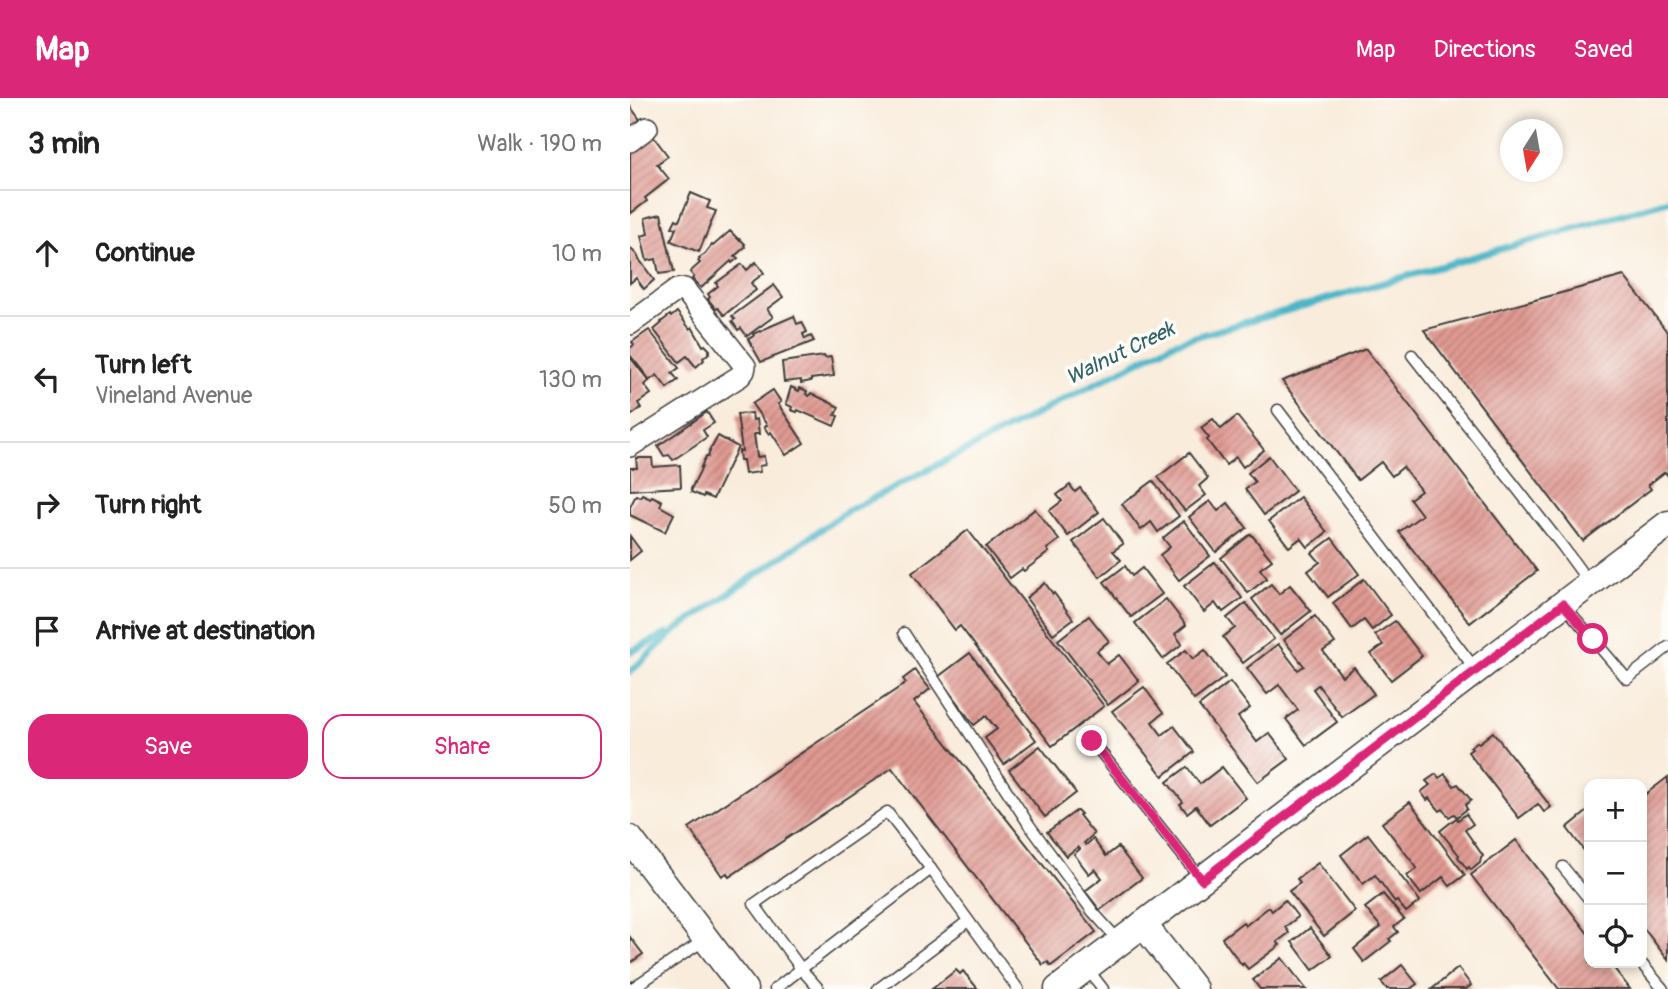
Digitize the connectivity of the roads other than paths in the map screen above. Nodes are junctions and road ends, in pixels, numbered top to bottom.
1 (630, 324) edge
2 (1412, 355) dead end
3 (1278, 410) dead end
4 (630, 446) edge
5 (1668, 524) edge
6 (1590, 584) junction
7 (1563, 604) junction
8 (904, 633) dead end
9 (1668, 648) edge
10 (1476, 670) junction
11 (1092, 741) dead end
12 (630, 841) edge
13 (1563, 867) dead end
14 (931, 869) junction
15 (1202, 880) junction
16 (1584, 893) edge
17 (968, 921) junction
18 (1143, 924) junction
19 (706, 939) junction
20 (1120, 943) junction
21 (1086, 967) junction
22 (1645, 968) edge
23 (802, 970) junction
24 (631, 989) edge
25 (744, 989) edge
26 (775, 989) edge
27 (819, 989) edge
28 (878, 989) edge
29 (1018, 989) edge
30 (1058, 989) edge
31 (1103, 989) edge
32 (1194, 989) edge
33 (1662, 989) edge

1 - 4 street
2 - 6 lane
3 - 10 lane
5 - 6 street
6 - 7 street
7 - 9 lane
7 - 10 street
8 - 20 lane
10 - 15 street
11 - 15 lane
12 - 19 street
13 - 16 lane
14 - 17 lane
14 - 23 lane
14 - 23 lane
15 - 18 street
17 - 28 lane
17 - 29 lane
18 - 20 street
18 - 32 street
19 - 24 lane
19 - 25 street
20 - 21 street
21 - 30 street
21 - 31 lane
22 - 33 lane
23 - 26 lane
23 - 27 lane

